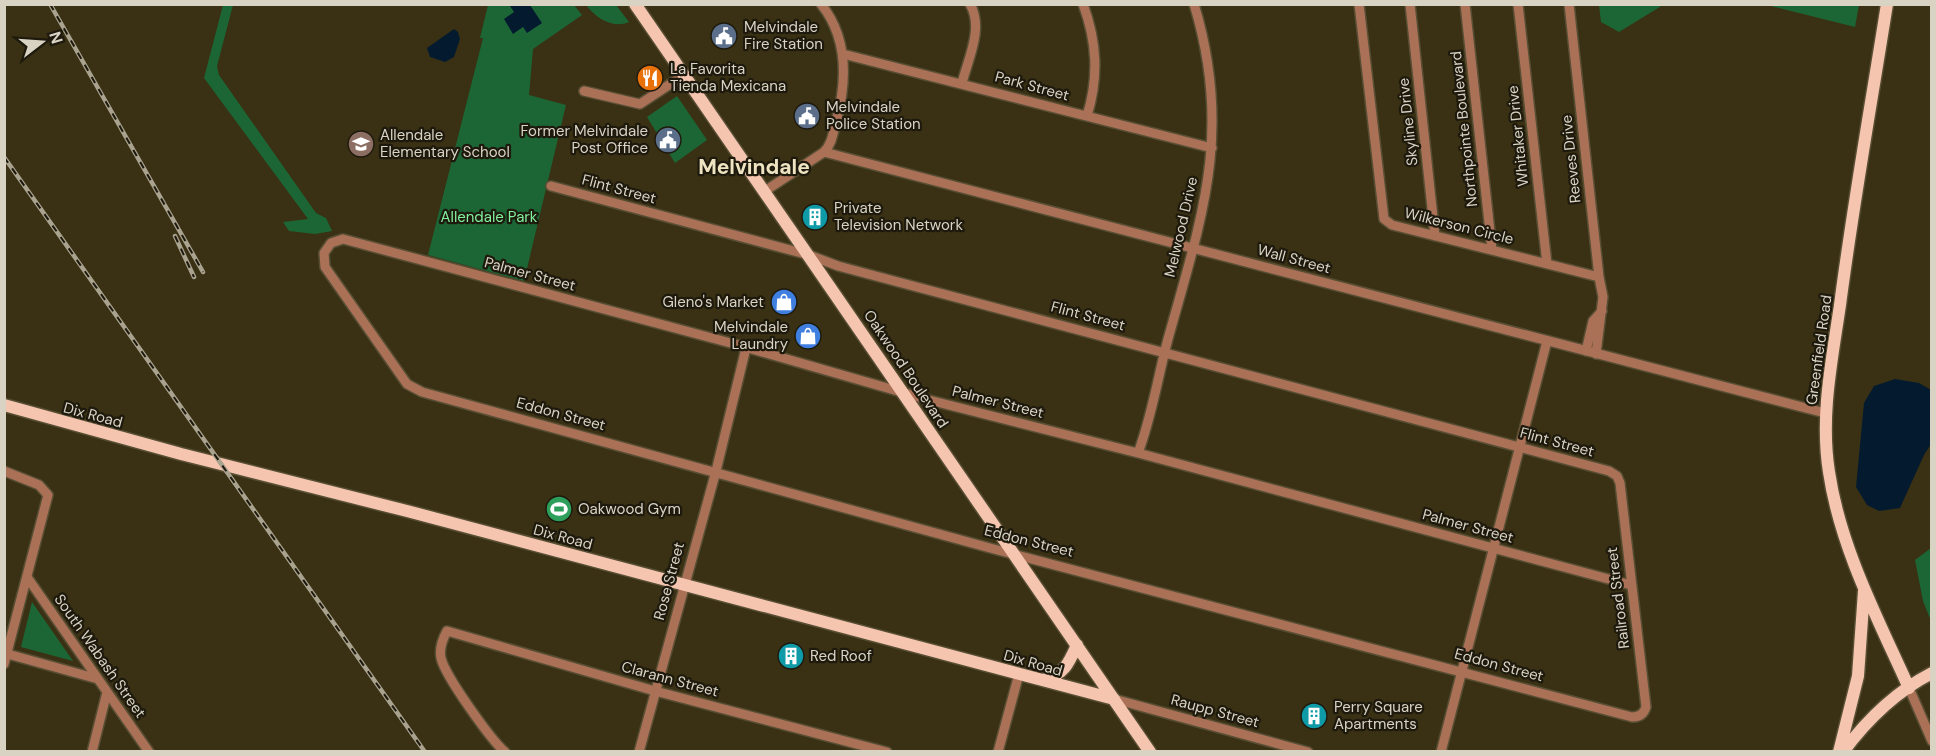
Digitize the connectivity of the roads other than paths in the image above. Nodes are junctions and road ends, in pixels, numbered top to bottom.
1 (635, 4) edge
2 (821, 4) edge
3 (970, 4) edge
4 (1083, 4) edge
5 (1194, 4) edge
6 (1359, 4) edge
7 (1410, 4) edge
8 (1465, 4) edge
9 (1518, 4) edge
10 (1569, 4) edge
11 (1887, 4) edge
12 (843, 54) junction
13 (684, 75) junction
14 (962, 83) junction
15 (584, 91) dead end
16 (1087, 116) junction
17 (1212, 148) junction
18 (824, 152) junction
19 (551, 186) dead end
20 (765, 191) junction
21 (1435, 236) junction
22 (1194, 249) junction
23 (1492, 250) junction
24 (809, 255) junction
25 (1547, 264) junction
26 (1599, 277) junction
27 (1547, 341) junction
28 (746, 348) junction
29 (1165, 352) junction
30 (1591, 352) junction
31 (412, 388) joint
32 (903, 391) junction
33 (4, 405) edge
34 (1825, 413) junction
35 (1518, 447) junction
36 (1138, 453) junction
37 (4, 471) edge
38 (716, 471) junction
39 (1617, 476) joint
40 (1492, 548) junction
41 (1012, 552) junction
42 (27, 577) junction
43 (683, 585) junction
44 (1631, 585) junction
45 (1864, 587) junction
46 (1077, 645) junction
47 (6, 654) edge
48 (4, 664) edge
49 (1461, 671) junction
50 (1019, 674) junction
51 (1927, 675) edge
52 (98, 679) junction
53 (1041, 681) junction
54 (1909, 688) junction
55 (655, 691) junction
56 (107, 692) junction
57 (1114, 699) junction
58 (1640, 715) joint
59 (1932, 741) edge
60 (504, 750) edge
61 (92, 752) edge
62 (149, 752) edge
63 (639, 752) edge
64 (887, 752) edge
65 (998, 752) edge
66 (1150, 752) edge
67 (1308, 752) edge
68 (1441, 752) edge
69 (1841, 752) edge

1 - 13 main road, Oakwood Boulevard
2 - 12 street
3 - 14 street
4 - 16 street
5 - 17 street, Melwood Drive
6 - 21 street, Wilkerson Circle
7 - 21 street, Skyline Drive
8 - 23 street, Northpointe Boulevard
9 - 25 street, Whitaker Drive
10 - 26 street, Reeves Drive
11 - 34 main road, Greenfield Road
12 - 14 street, Park Street
12 - 18 street
13 - 15 street
13 - 20 main road, Oakwood Boulevard
14 - 16 street, Park Street
16 - 17 street, Park Street
17 - 22 street, Melwood Drive
18 - 20 street
18 - 22 street, Wall Street
19 - 24 street, Flint Street
20 - 24 main road, Oakwood Boulevard
21 - 23 street, Wilkerson Circle
22 - 27 street, Wall Street
22 - 29 street, Melwood Drive
23 - 25 street, Wilkerson Circle
24 - 29 street, Flint Street
24 - 32 main road, Oakwood Boulevard
25 - 26 street, Wilkerson Circle
26 - 30 street, Reeves Drive
27 - 30 street, Wall Street
27 - 35 street
28 - 31 street, Palmer Street
28 - 32 street, Palmer Street
28 - 38 street, Rose Street
29 - 35 street, Flint Street
29 - 36 street, Melwood Drive
30 - 34 street, Wall Street
31 - 38 street, Eddon Street
32 - 36 street, Palmer Street
32 - 41 main road, Oakwood Boulevard
33 - 43 main road, Dix Road
34 - 45 main road, Greenfield Road
35 - 39 street, Flint Street
35 - 40 street
36 - 40 street, Palmer Street
37 - 42 street
38 - 41 street, Eddon Street
38 - 43 street, Rose Street
39 - 44 street, Railroad Street
40 - 44 street, Palmer Street
40 - 49 street
41 - 46 main road, Oakwood Boulevard
41 - 49 street, Eddon Street
42 - 47 street
42 - 52 street, South Wabash Street
43 - 50 main road, Dix Road
43 - 55 street, Rose Street
44 - 58 street, Railroad Street
45 - 54 main road, Greenfield Road
45 - 69 main road
46 - 53 main road
46 - 57 main road, Oakwood Boulevard
47 - 48 street
47 - 52 street
49 - 58 street, Eddon Street
49 - 68 street
50 - 53 main road, Dix Road
50 - 65 street
51 - 54 main road
52 - 56 street, South Wabash Street
53 - 57 main road, Dix Road
54 - 59 street
54 - 69 main road
55 - 60 street, Clarann Street
55 - 63 street, Rose Street
55 - 64 street, Clarann Street
56 - 61 street
56 - 62 street, South Wabash Street
57 - 66 main road, Oakwood Boulevard
57 - 67 street, Raupp Street

